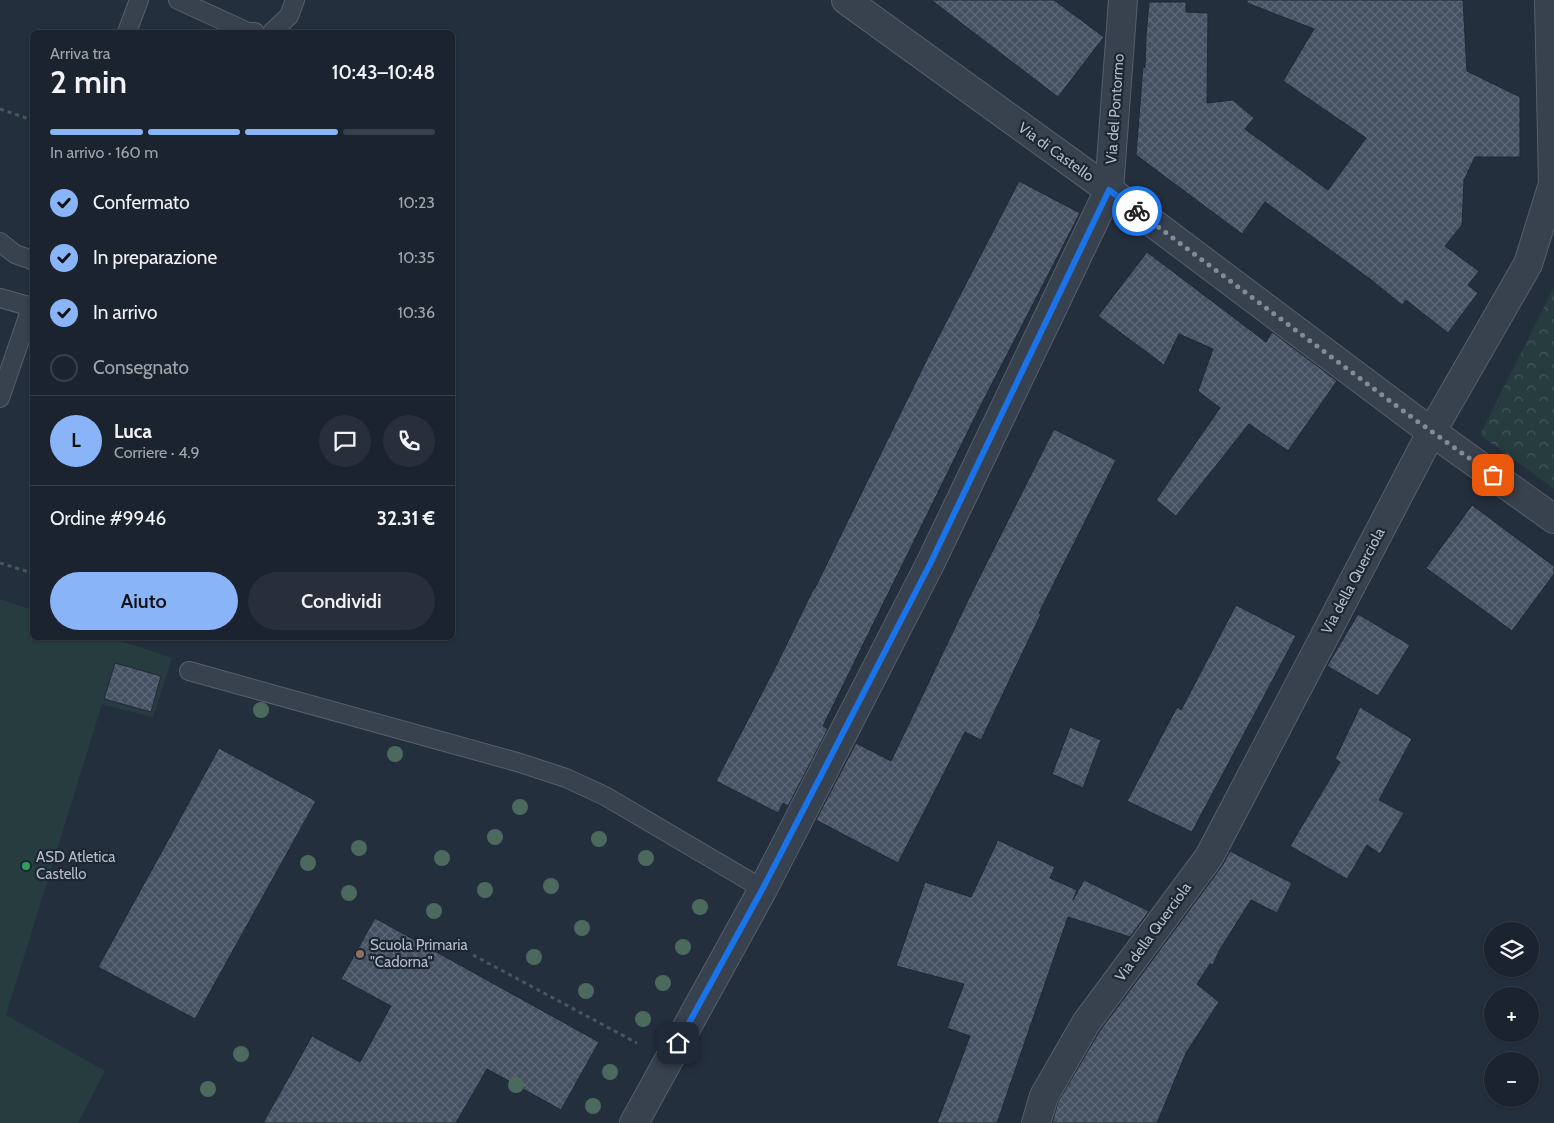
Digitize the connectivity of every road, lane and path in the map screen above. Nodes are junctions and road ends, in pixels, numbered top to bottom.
1 (139, 0) edge
2 (178, 0) edge
3 (295, 0) edge
4 (846, 0) edge
5 (1123, 0) edge
6 (1549, 0) edge
7 (128, 30) edge
8 (244, 30) edge
9 (274, 30) edge
10 (0, 109) edge
11 (30, 119) edge
12 (1109, 190) junction
13 (0, 242) edge
14 (30, 259) edge
15 (0, 298) edge
16 (30, 306) edge
17 (30, 312) edge
18 (0, 398) edge
19 (1432, 431) junction
20 (1554, 519) edge
21 (0, 563) edge
22 (30, 572) edge
23 (188, 670) dead end
24 (763, 888) junction
25 (473, 955) dead end
26 (668, 1060) junction
27 (634, 1123) edge
28 (1036, 1123) edge

1 - 7 lane
2 - 8 lane
3 - 9 lane
4 - 12 street, Via di Castello
5 - 12 street, Via del Pontormo
6 - 19 street, Via della Querciola
10 - 11 path
12 - 19 street, Via di Castello
12 - 24 street, Via del Pontormo
13 - 14 lane
15 - 16 lane
17 - 18 lane
19 - 20 street, Via di Castello
19 - 28 street, Via della Querciola
21 - 22 path
23 - 24 lane
24 - 26 street, Via del Pontormo
25 - 26 path
26 - 27 street, Via del Pontormo

